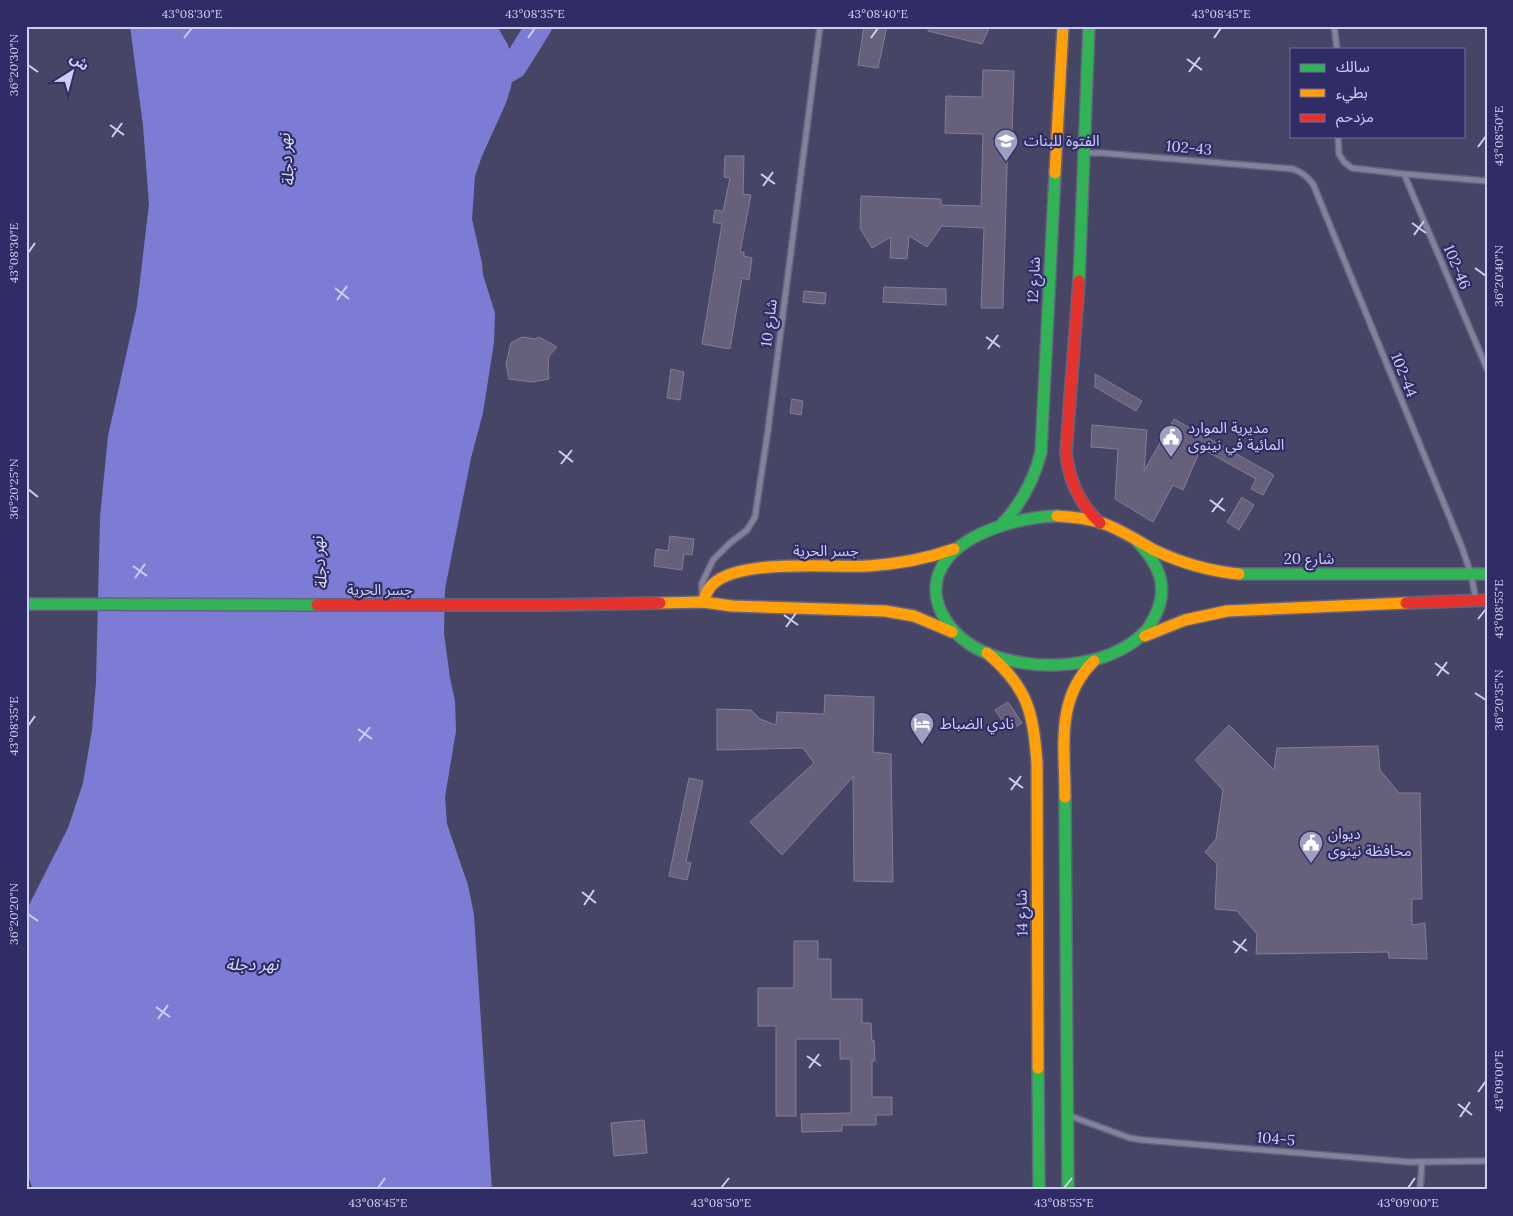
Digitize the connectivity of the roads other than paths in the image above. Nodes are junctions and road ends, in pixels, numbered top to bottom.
1 (820, 26) edge
2 (1063, 26) edge
3 (1090, 26) edge
4 (1334, 26) edge
5 (1337, 48) edge
6 (1338, 138) edge
7 (1083, 154) junction
8 (1293, 169) joint
9 (1404, 174) junction
10 (1487, 181) edge
11 (1487, 369) edge
12 (1100, 523) junction
13 (1002, 524) junction
14 (1138, 541) junction
15 (961, 546) junction
16 (1471, 574) junction
17 (1487, 574) edge
18 (1481, 600) edge
19 (703, 602) junction
20 (26, 604) edge
21 (955, 634) junction
22 (1141, 638) junction
23 (987, 653) junction
24 (1094, 661) junction
25 (1068, 1116) junction
26 (1487, 1161) edge
27 (1422, 1162) junction
28 (1039, 1190) edge
29 (1068, 1190) edge
30 (1420, 1190) edge

1 - 19 street, شارع 10
2 - 13 main road, شارع 12
3 - 7 main road
4 - 5 street
6 - 9 street
7 - 8 street, 102-43
7 - 12 main road
8 - 16 street, 102-44
9 - 10 street
9 - 11 street, 102-46
12 - 13 main road
12 - 14 main road, شارع 20
13 - 15 main road
14 - 16 main road, شارع 20
14 - 22 main road
15 - 19 main road, جسر الحرية
15 - 21 main road
16 - 17 main road, شارع 20
16 - 18 street, 102-44
18 - 22 main road
19 - 20 main road, جسر الحرية
19 - 21 main road, جسر الحرية
21 - 23 main road
22 - 24 main road
23 - 24 main road
23 - 28 main road, شارع 14
24 - 25 main road
25 - 27 street, 104-5
25 - 29 main road
26 - 27 street, 104-5
27 - 30 street

